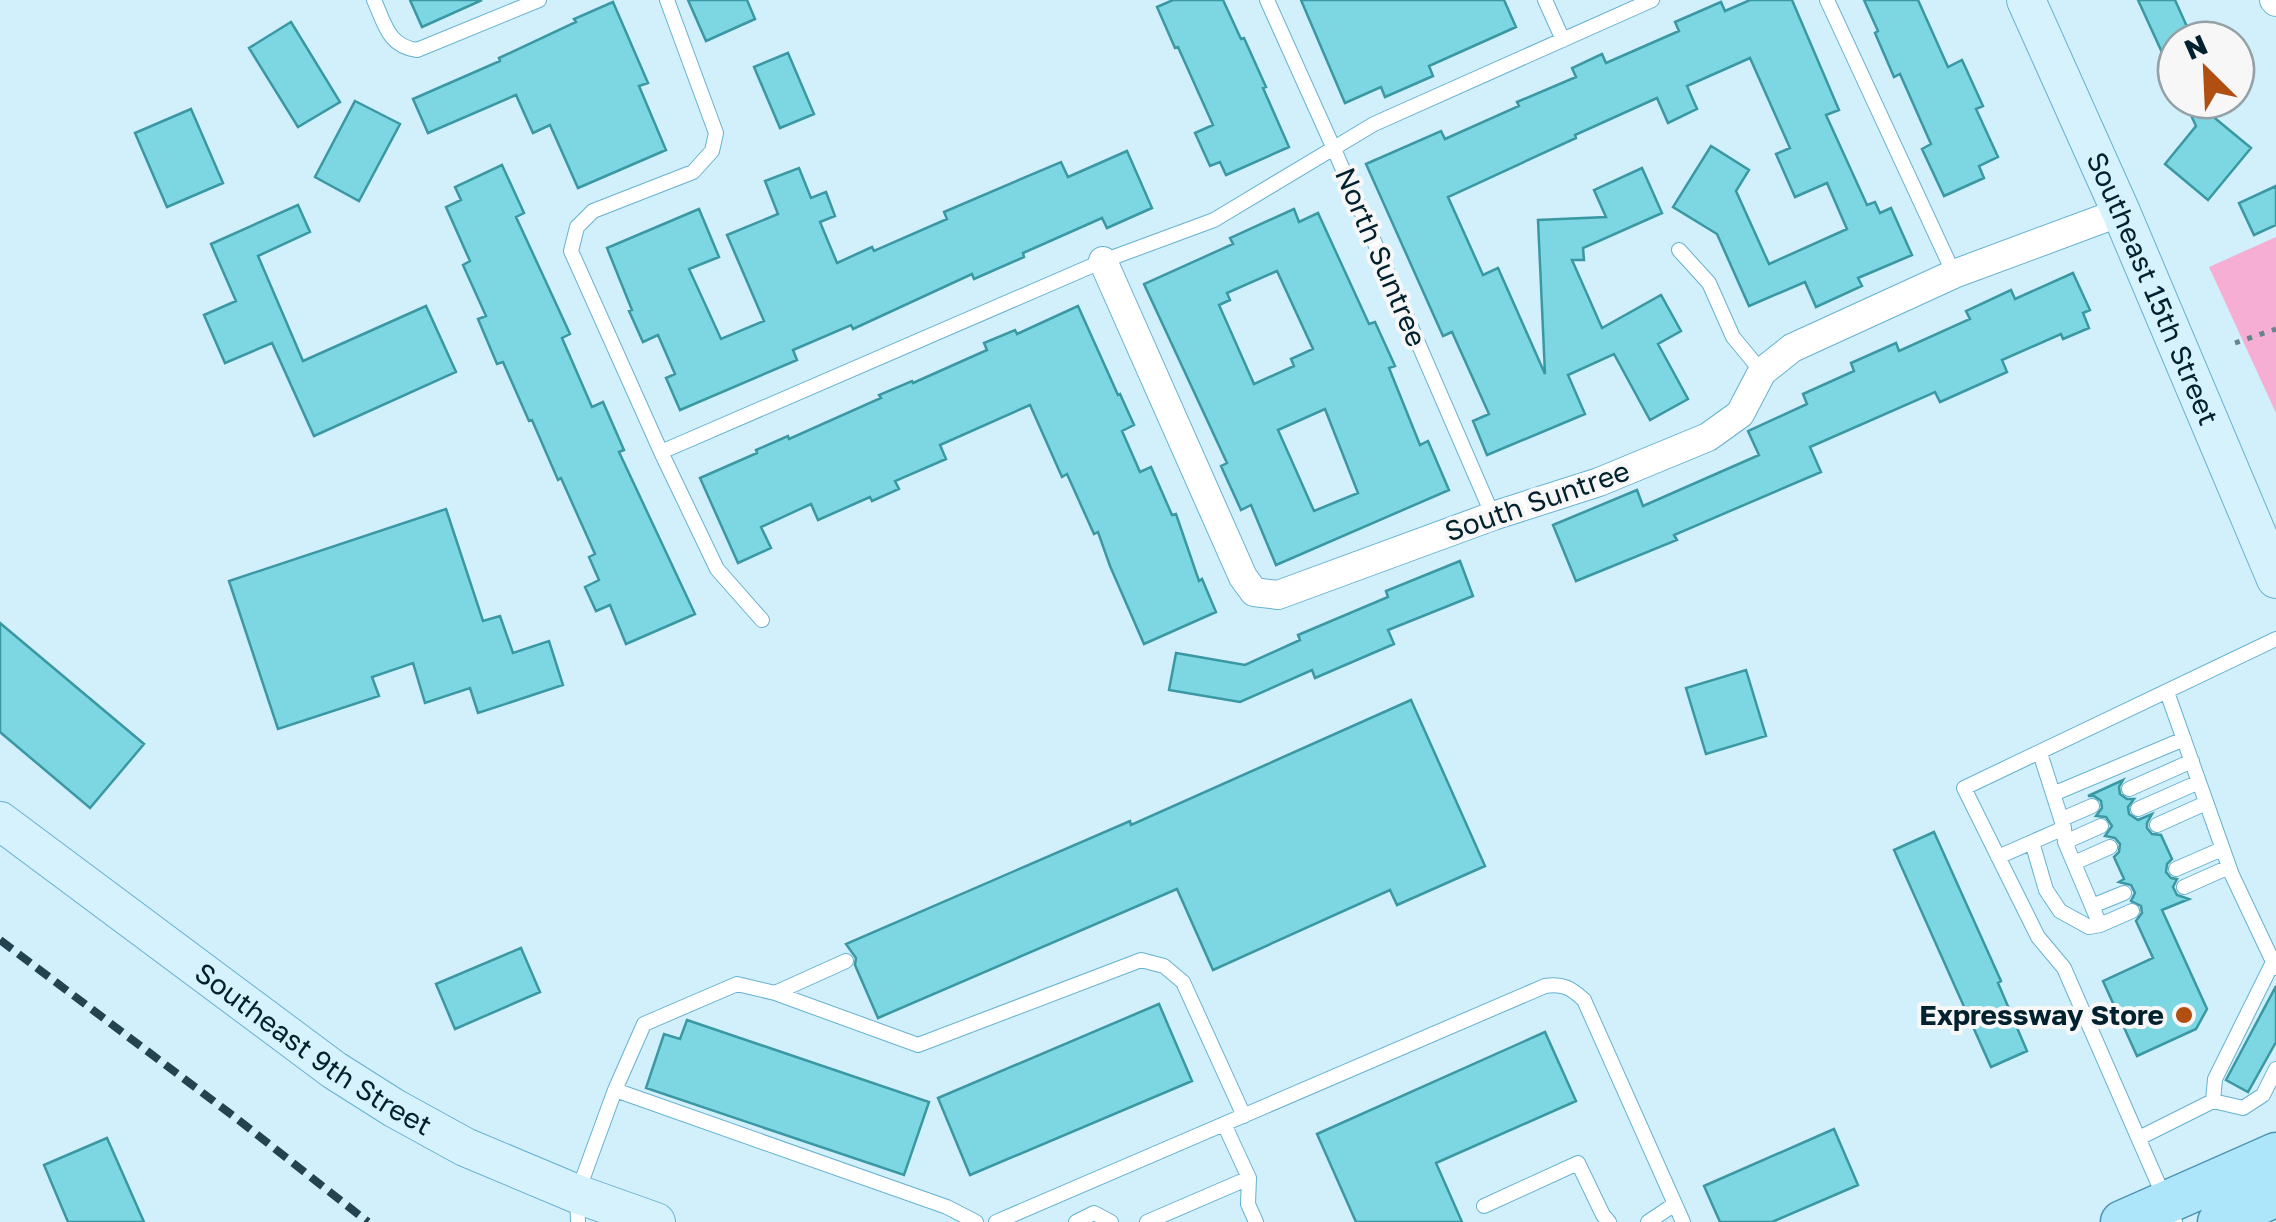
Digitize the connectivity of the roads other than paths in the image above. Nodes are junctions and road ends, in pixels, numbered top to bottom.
1 (374, 0) edge
2 (538, 0) edge
3 (668, 0) edge
4 (1267, 0) edge
5 (1545, 0) edge
6 (1652, 0) edge
7 (1828, 0) edge
8 (2026, 0) edge
9 (1563, 40) junction
10 (1334, 149) junction
11 (2122, 212) junction
12 (1679, 250) dead end
13 (1102, 261) junction
14 (1954, 274) junction
15 (1762, 372) junction
16 (661, 452) junction
17 (1493, 516) junction
18 (2276, 580) edge
19 (762, 620) dead end
20 (2276, 640) edge
21 (2167, 692) junction
22 (2184, 738) junction
23 (2040, 753) junction
24 (2192, 762) junction
25 (2199, 782) junction
26 (2129, 789) dead end
27 (2053, 794) junction
28 (2206, 803) junction
29 (2092, 806) dead end
30 (2138, 809) dead end
31 (0, 821) edge
32 (2157, 825) dead end
33 (2101, 826) dead end
34 (2064, 830) junction
35 (2032, 842) junction
36 (2110, 847) dead end
37 (2222, 849) junction
38 (1998, 857) junction
39 (2074, 864) junction
40 (2229, 867) junction
41 (2176, 869) dead end
42 (2184, 887) dead end
43 (2124, 892) dead end
44 (2092, 906) junction
45 (2132, 910) dead end
46 (2100, 925) junction
47 (846, 962) dead end
48 (2275, 965) edge
49 (775, 993) junction
50 (2276, 1069) edge
51 (616, 1090) junction
52 (2213, 1101) junction
53 (1244, 1116) junction
54 (1224, 1124) junction
55 (2139, 1138) junction
56 (2276, 1154) edge
57 (1249, 1178) junction
58 (2276, 1195) edge
59 (1675, 1204) junction
60 (1484, 1206) dead end
61 (577, 1208) edge
62 (2170, 1212) edge
63 (656, 1222) edge
64 (976, 1222) edge
65 (996, 1222) edge
66 (1076, 1222) edge
67 (1111, 1222) edge
68 (1146, 1222) edge
69 (1256, 1222) edge
70 (1609, 1222) edge
71 (1648, 1222) edge
72 (1683, 1222) edge
73 (2122, 1222) edge
74 (2219, 1222) edge

1 - 2 lane
3 - 16 lane
4 - 10 lane, North Suntree
5 - 9 lane
6 - 9 lane
7 - 14 lane
8 - 11 street, Southeast 15th Street
9 - 10 lane
10 - 13 lane
10 - 17 lane, North Suntree
11 - 14 street, South Suntree
11 - 18 street, Southeast 15th Street
12 - 15 lane
13 - 16 lane
13 - 17 street, South Suntree
14 - 15 street, South Suntree
15 - 17 street, South Suntree
16 - 19 lane
20 - 21 lane
21 - 22 lane
21 - 23 lane
22 - 24 lane
22 - 27 lane
23 - 27 lane
23 - 38 lane
24 - 25 lane
24 - 26 lane
25 - 28 lane
25 - 30 lane
27 - 34 lane
28 - 32 lane
28 - 37 lane
29 - 34 lane
31 - 61 street, Southeast 9th Street
33 - 34 lane
34 - 35 lane
34 - 39 lane
35 - 38 lane
35 - 46 lane
36 - 39 lane
37 - 40 lane
37 - 41 lane
38 - 55 lane
39 - 44 lane
40 - 42 lane
40 - 48 lane
43 - 44 lane
44 - 46 lane
45 - 46 lane
47 - 49 lane
48 - 52 lane
49 - 51 lane
49 - 53 lane
50 - 52 lane
51 - 61 lane
51 - 64 lane
52 - 55 lane
53 - 54 lane
53 - 59 lane
54 - 57 lane
54 - 65 lane
55 - 62 lane
56 - 62 main road
57 - 68 lane
57 - 69 lane
58 - 74 main road
59 - 71 lane
59 - 72 lane
60 - 70 lane
61 - 63 street, Southeast 9th Street
62 - 73 main road
66 - 67 lane

